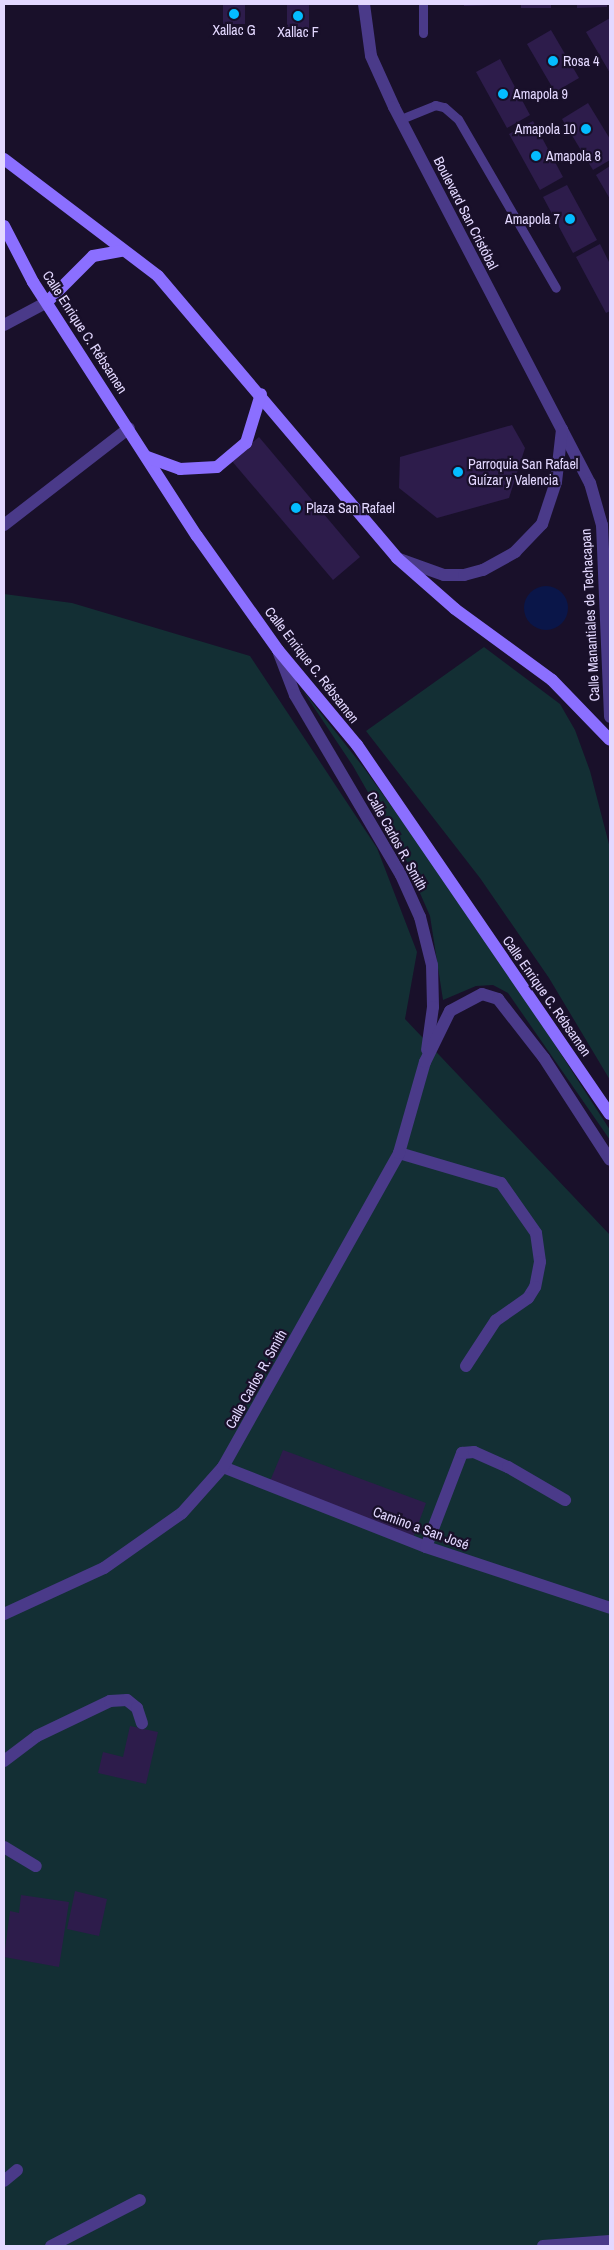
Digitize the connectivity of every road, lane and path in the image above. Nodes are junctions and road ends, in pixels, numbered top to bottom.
1 (364, 4) edge
2 (422, 4) edge
3 (422, 33) dead end
4 (401, 119) junction
5 (4, 159) edge
6 (4, 226) edge
7 (122, 251) junction
8 (556, 288) dead end
9 (47, 302) junction
10 (4, 324) edge
11 (260, 394) junction
12 (129, 428) junction
13 (562, 429) junction
14 (148, 457) junction
15 (4, 525) edge
16 (397, 558) junction
17 (278, 650) junction
18 (610, 717) edge
19 (610, 740) edge
20 (426, 1062) junction
21 (610, 1114) edge
22 (399, 1153) junction
23 (610, 1160) edge
24 (466, 1366) dead end
25 (223, 1468) junction
26 (565, 1500) dead end
27 (426, 1547) junction
28 (610, 1608) edge
29 (4, 1614) edge
30 (142, 1724) dead end
31 (4, 1761) edge
32 (4, 1847) edge
33 (36, 1866) dead end
34 (17, 2170) dead end
35 (4, 2181) edge
36 (140, 2200) dead end
37 (610, 2240) edge
38 (51, 2246) edge
39 (543, 2246) edge

1 - 4 street, Boulevard San Cristóbal
2 - 3 lane
4 - 8 lane
4 - 13 street, Boulevard San Cristóbal
5 - 7 main road
6 - 9 main road, Calle Enrique C. Rébsamen
7 - 9 main road
7 - 11 main road
9 - 10 street
9 - 12 main road, Calle Enrique C. Rébsamen
11 - 14 main road
11 - 16 main road
12 - 14 main road, Calle Enrique C. Rébsamen
12 - 15 street
13 - 16 street
13 - 18 street, Calle Manantiales de Techacapan
14 - 17 main road, Calle Enrique C. Rébsamen
16 - 19 main road
17 - 20 street, Calle Carlos R. Smith
17 - 21 main road, Calle Enrique C. Rébsamen
20 - 22 street, Calle Carlos R. Smith
20 - 23 street, Calle Carlos R. Smith
22 - 24 street
22 - 25 street, Calle Carlos R. Smith
25 - 27 street, Camino a San José
25 - 29 street, Calle Carlos R. Smith
26 - 27 street
27 - 28 street, Camino a San José
30 - 31 street
32 - 33 street
34 - 35 street
36 - 38 street
37 - 39 street

